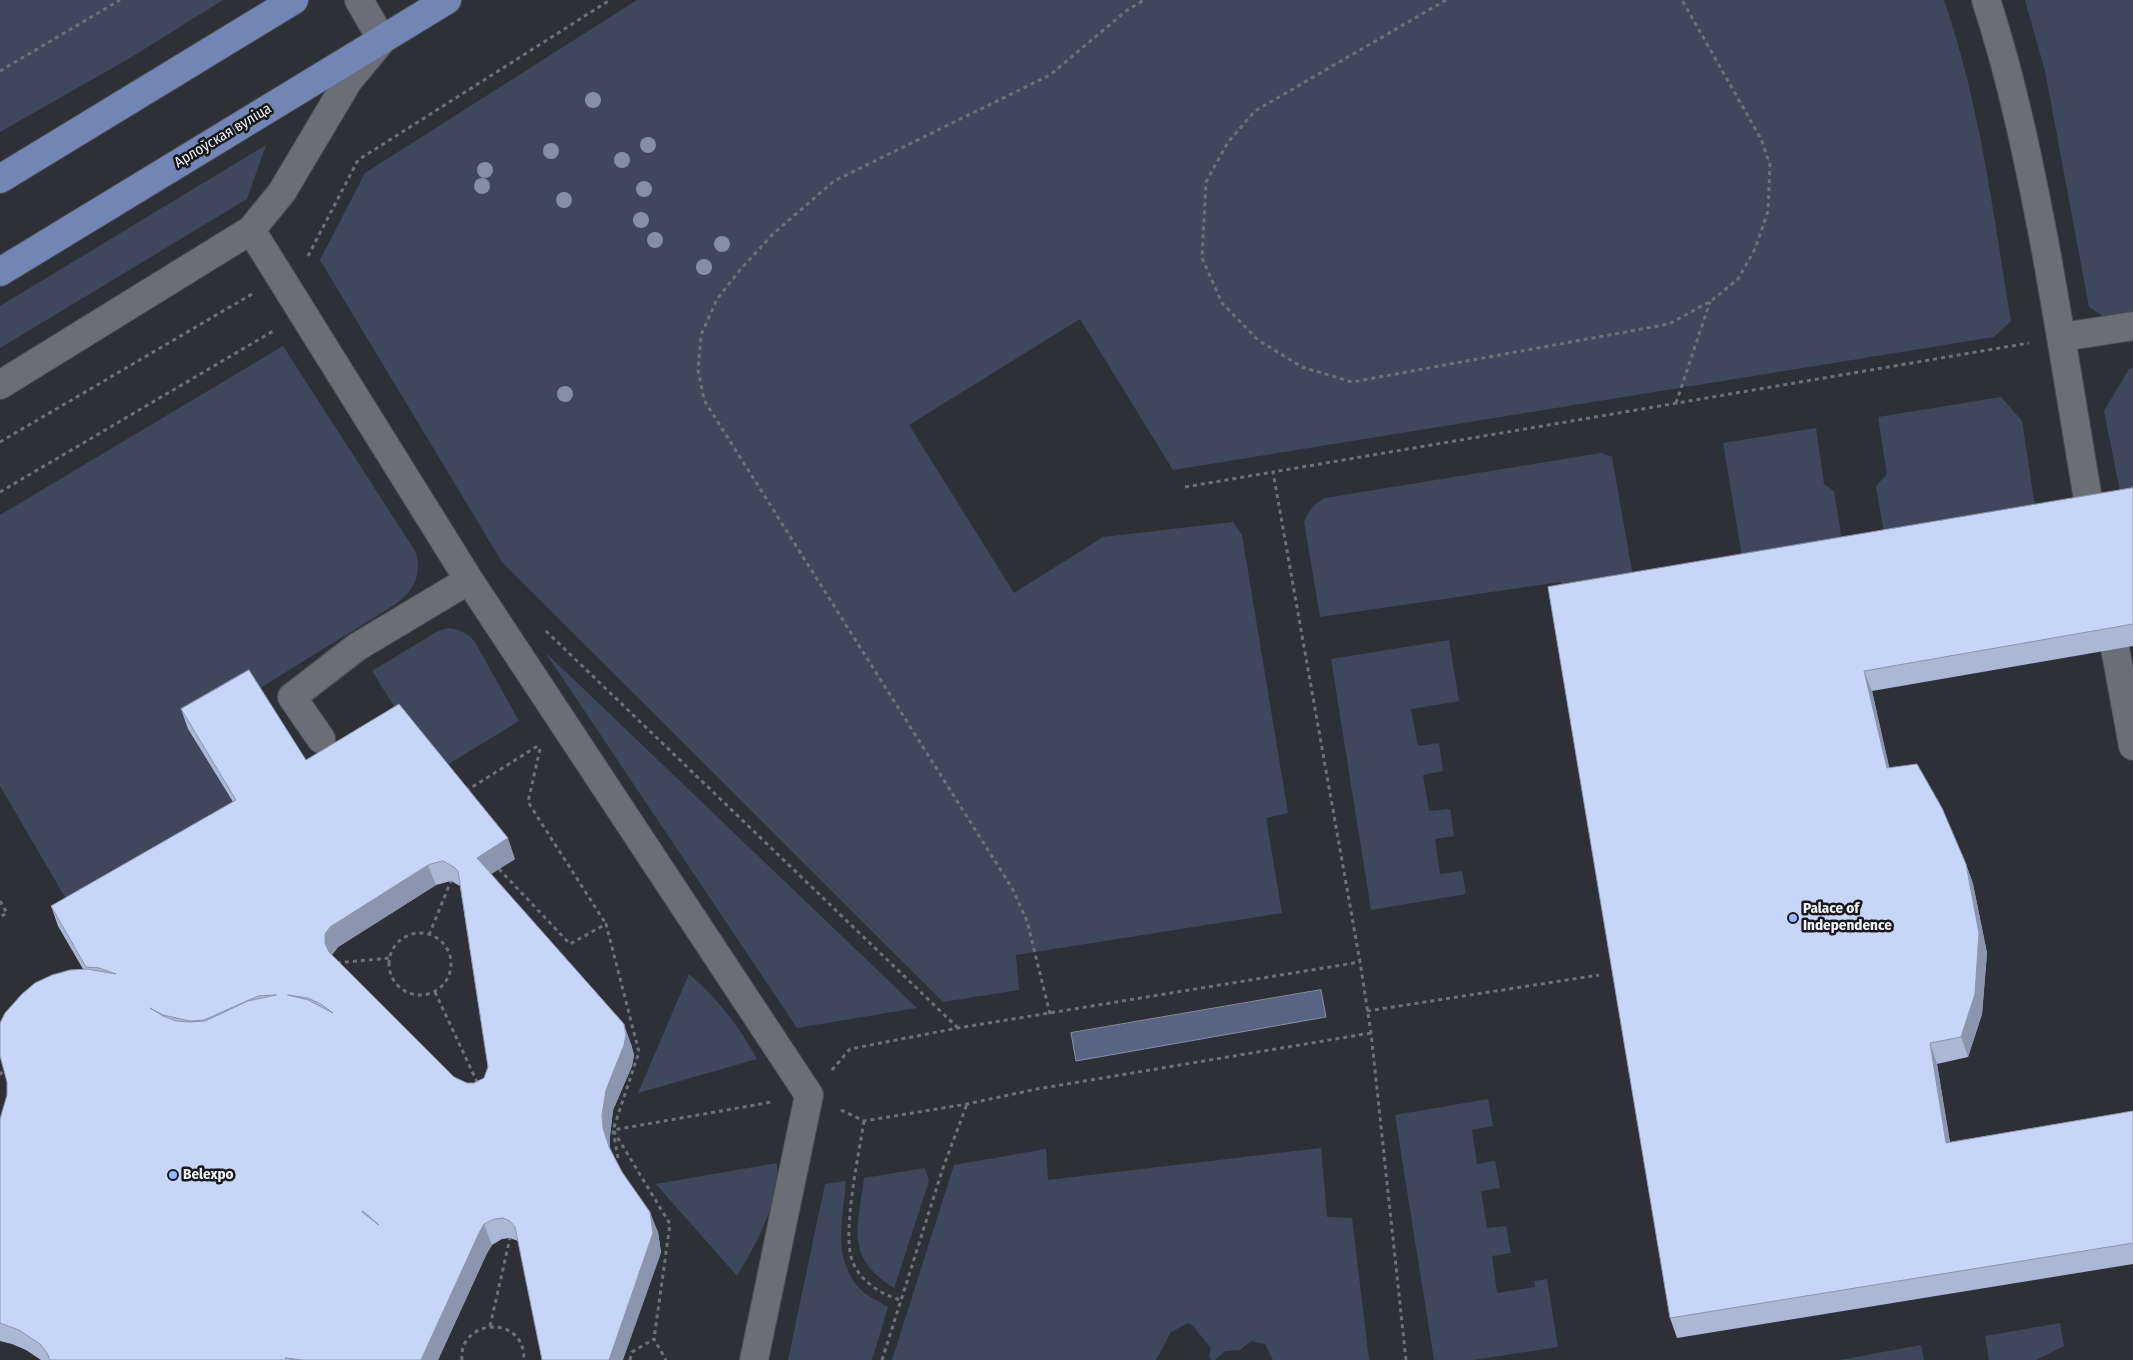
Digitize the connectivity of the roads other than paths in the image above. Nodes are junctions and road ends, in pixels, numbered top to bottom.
1 (294, 0) edge
2 (359, 0) edge
3 (447, 0) edge
4 (1986, 0) edge
5 (382, 40) junction
6 (0, 179) edge
7 (251, 230) junction
8 (0, 272) edge
9 (2133, 326) edge
10 (2062, 337) junction
11 (0, 385) edge
12 (2091, 517) edge
13 (468, 580) junction
14 (2115, 648) edge
15 (321, 739) dead end
16 (2133, 746) edge
17 (754, 1360) edge

1 - 6 main road
2 - 5 lane
3 - 5 main road, Арлоўская вуліца
4 - 10 lane
5 - 7 lane
5 - 8 main road, Арлоўская вуліца
7 - 11 lane
7 - 13 lane
9 - 10 lane
10 - 12 lane
13 - 15 lane
13 - 17 lane
14 - 16 lane

